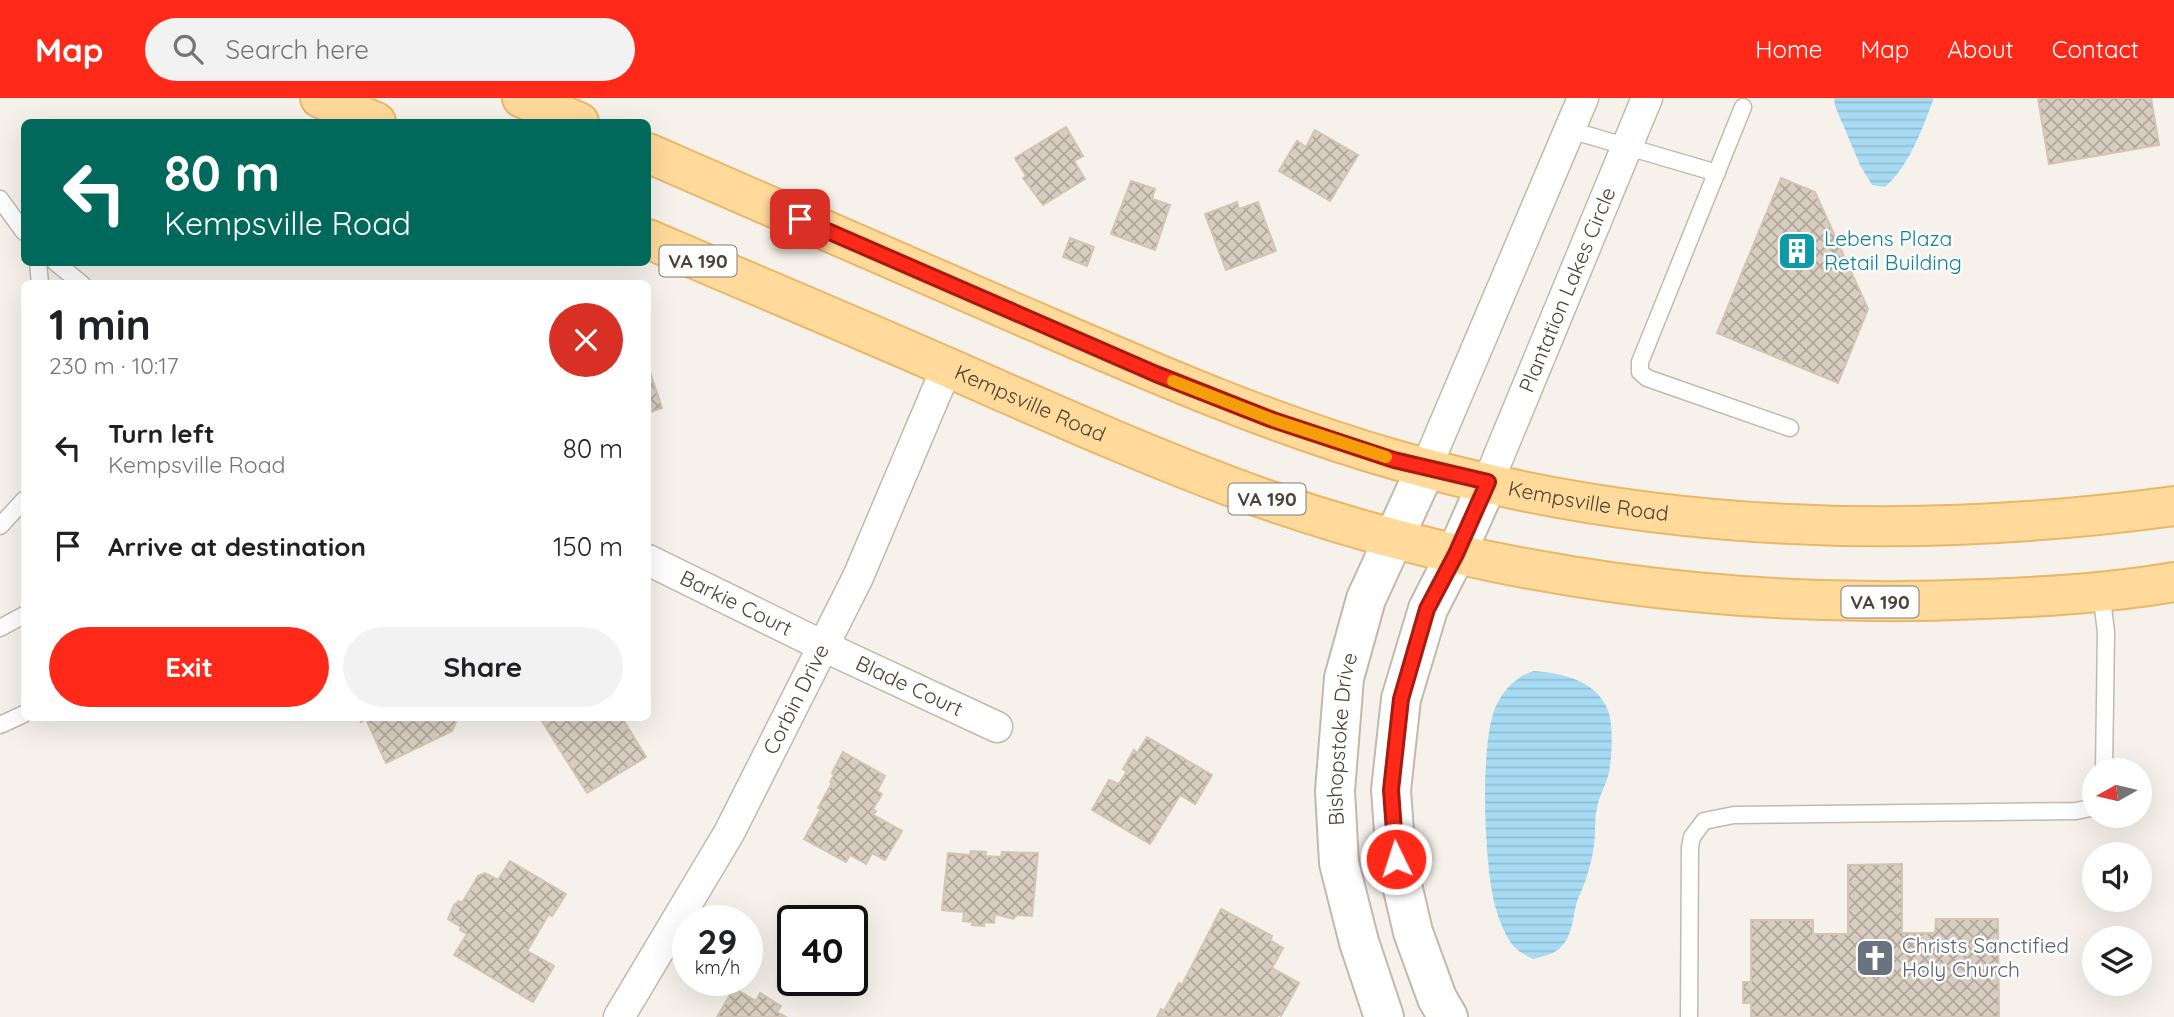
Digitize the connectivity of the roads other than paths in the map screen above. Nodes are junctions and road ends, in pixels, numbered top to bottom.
1 (320, 98) edge
2 (522, 98) edge
3 (1583, 98) edge
4 (1647, 98) edge
5 (1743, 107) dead end
6 (369, 119) edge
7 (572, 119) edge
8 (1570, 130) junction
9 (1628, 147) junction
10 (651, 154) edge
11 (1717, 173) junction
12 (0, 199) edge
13 (21, 228) edge
14 (651, 240) edge
15 (60, 266) edge
16 (77, 280) edge
17 (947, 367) junction
18 (1790, 428) dead end
19 (1426, 468) junction
20 (1488, 482) junction
21 (21, 503) edge
22 (2174, 506) edge
23 (0, 526) edge
24 (1393, 538) junction
25 (1456, 554) junction
26 (651, 561) edge
27 (2174, 582) edge
28 (2101, 591) junction
29 (21, 617) edge
30 (0, 628) edge
31 (823, 646) junction
32 (21, 715) edge
33 (0, 725) edge
34 (997, 727) dead end
35 (2104, 758) edge
36 (2082, 810) edge
37 (618, 1017) edge
38 (1384, 1017) edge
39 (1448, 1017) edge
40 (1689, 1017) edge

1 - 6 main road
2 - 7 main road
3 - 8 street
4 - 9 street, Plantation Lakes Circle
5 - 11 lane
8 - 9 lane
8 - 19 street
9 - 11 lane
9 - 20 street, Plantation Lakes Circle
10 - 19 main road, Kempsville Road
11 - 18 lane
12 - 13 lane
14 - 17 main road, Kempsville Road / VA 190
15 - 16 lane
17 - 24 main road, Kempsville Road / VA 190
17 - 31 street, Corbin Drive
19 - 20 main road, Kempsville Road
19 - 24 street, Bishopstoke Drive
20 - 22 main road, Kempsville Road
20 - 25 street
21 - 23 lane
24 - 25 main road, Kempsville Road / VA 190
24 - 38 street, Bishopstoke Drive
25 - 28 main road, Kempsville Road / VA 190
25 - 39 street
26 - 31 street, Barkie Court
27 - 28 main road, Kempsville Road / VA 190
28 - 35 lane
29 - 30 lane
31 - 34 street, Blade Court
31 - 37 street, Corbin Drive
32 - 33 lane
36 - 40 lane

